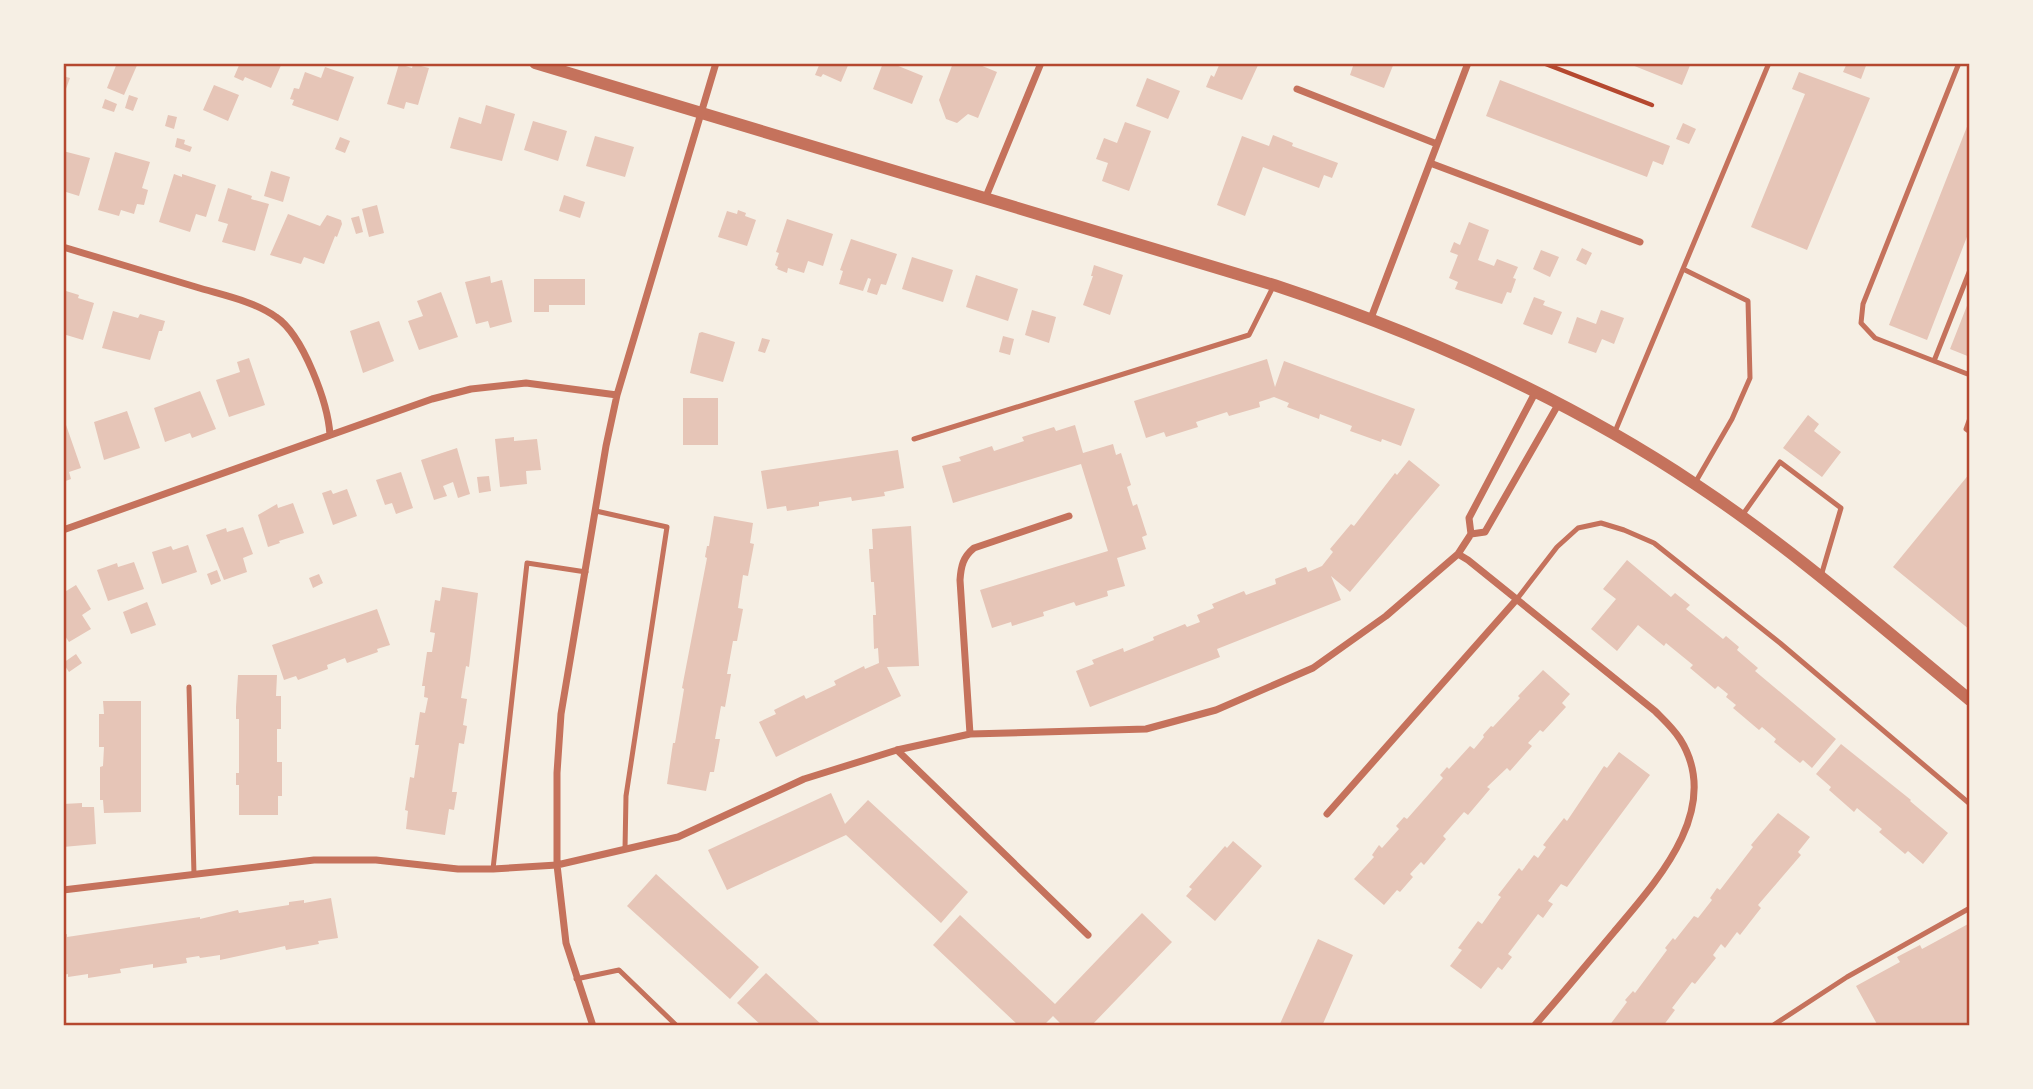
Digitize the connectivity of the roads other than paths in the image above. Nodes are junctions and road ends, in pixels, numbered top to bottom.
1 (535, 63) edge
2 (716, 63) edge
3 (1041, 63) edge
4 (1468, 63) edge
5 (1769, 63) edge
6 (1959, 63) edge
7 (1297, 89) dead end
8 (701, 113) junction
9 (1437, 144) junction
10 (1430, 163) junction
11 (985, 199) junction
12 (1640, 242) dead end
13 (63, 247) edge
14 (1683, 269) junction
15 (1970, 270) edge
16 (1274, 285) junction
17 (1371, 318) junction
18 (1934, 361) junction
19 (1970, 375) edge
20 (1536, 391) junction
21 (617, 395) junction
22 (1559, 403) junction
23 (1970, 418) edge
24 (1970, 432) edge
25 (1614, 434) junction
26 (330, 435) junction
27 (914, 439) dead end
28 (1695, 483) junction
29 (596, 512) junction
30 (1069, 516) dead end
31 (1741, 517) junction
32 (63, 530) edge
33 (1471, 534) junction
34 (1458, 554) junction
35 (586, 572) junction
36 (1821, 578) junction
37 (1517, 599) junction
38 (189, 687) dead end
39 (1970, 700) edge
40 (970, 734) junction
41 (897, 750) junction
42 (1970, 804) edge
43 (1327, 814) dead end
44 (625, 849) junction
45 (557, 865) junction
46 (493, 869) junction
47 (194, 874) junction
48 (63, 890) edge
49 (1970, 908) edge
50 (1088, 935) dead end
51 (576, 979) junction
52 (593, 1026) edge
53 (677, 1026) edge
54 (1534, 1026) edge
55 (1772, 1026) edge

1 - 8 street
2 - 8 street
3 - 11 street
4 - 9 street
5 - 14 lane
6 - 18 lane
7 - 9 street
8 - 11 street
8 - 21 street
9 - 10 street
10 - 12 street
10 - 17 street
11 - 16 street
13 - 26 street
14 - 25 lane
14 - 28 lane
15 - 18 lane
16 - 17 street
16 - 27 lane
17 - 20 street
18 - 19 lane
20 - 22 street
20 - 33 street
21 - 26 street
21 - 29 street
22 - 25 street
22 - 33 street
23 - 24 lane
25 - 28 street
26 - 32 street
28 - 31 street
29 - 35 street
29 - 44 lane
30 - 40 street
31 - 36 street
31 - 36 lane
33 - 34 street
34 - 37 street
34 - 40 street
35 - 45 street
35 - 46 lane
36 - 39 street
37 - 42 lane
37 - 43 street
37 - 54 street
38 - 47 lane
40 - 41 street
41 - 44 street
41 - 50 street
44 - 45 street
45 - 46 street
45 - 51 street
46 - 47 street
47 - 48 street
49 - 55 lane
51 - 52 street
51 - 53 lane

